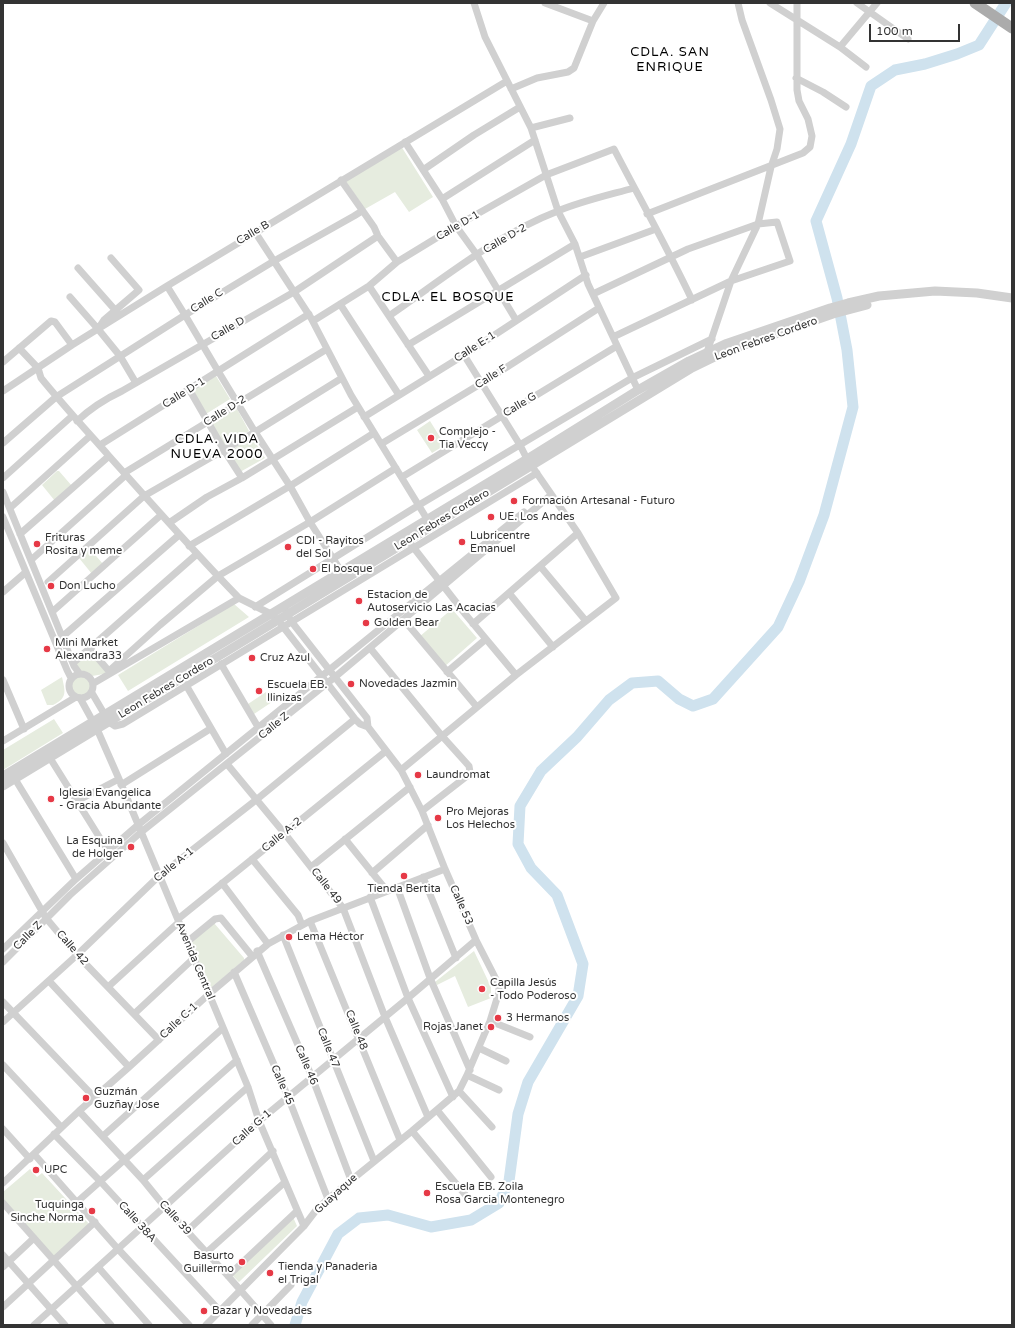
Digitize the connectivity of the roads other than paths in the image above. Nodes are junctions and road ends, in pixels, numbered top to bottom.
1 (474, 3) edge
2 (545, 3) edge
3 (604, 3) edge
4 (738, 3) edge
5 (770, 3) edge
6 (797, 3) edge
7 (857, 3) edge
8 (877, 3) edge
9 (977, 4) edge
10 (870, 13) junction
11 (796, 19) junction
12 (593, 21) junction
13 (1009, 26) edge
14 (908, 40) dead end
15 (840, 47) junction
16 (866, 68) dead end
17 (796, 78) junction
18 (507, 81) junction
19 (511, 89) junction
20 (520, 107) junction
21 (846, 107) dead end
22 (570, 118) dead end
23 (531, 128) junction
24 (535, 140) junction
25 (405, 142) junction
26 (771, 167) junction
27 (423, 170) junction
28 (546, 175) junction
29 (341, 180) junction
30 (634, 188) junction
31 (442, 199) junction
32 (362, 210) junction
33 (558, 211) junction
34 (647, 214) junction
35 (758, 224) junction
36 (456, 226) junction
37 (656, 229) junction
38 (255, 232) junction
39 (378, 236) junction
40 (575, 244) junction
41 (477, 255) junction
42 (580, 257) junction
43 (672, 257) junction
44 (111, 258) dead end
45 (274, 261) junction
46 (397, 262) junction
47 (78, 268) dead end
48 (586, 275) junction
49 (732, 281) junction
50 (167, 286) junction
51 (369, 286) junction
52 (497, 290) junction
53 (294, 292) junction
54 (593, 294) junction
55 (70, 297) dead end
56 (1012, 298) edge
57 (692, 300) junction
58 (340, 304) junction
59 (599, 308) junction
60 (116, 311) junction
61 (308, 314) junction
62 (185, 315) junction
63 (389, 316) junction
64 (516, 320) junction
65 (313, 322) junction
66 (98, 329) junction
67 (614, 337) junction
68 (712, 339) junction
69 (202, 344) junction
70 (72, 345) junction
71 (408, 345) junction
72 (618, 346) junction
73 (19, 348) junction
74 (327, 348) junction
75 (464, 354) junction
76 (120, 356) junction
77 (709, 356) junction
78 (3, 362) edge
79 (38, 368) junction
80 (218, 371) junction
81 (429, 376) junction
82 (342, 378) junction
83 (632, 378) junction
84 (136, 383) junction
85 (482, 383) junction
86 (189, 389) junction
87 (638, 390) junction
88 (3, 391) edge
89 (399, 395) junction
90 (56, 397) junction
91 (238, 403) junction
92 (358, 407) junction
93 (502, 416) junction
94 (364, 417) junction
95 (74, 418) junction
96 (208, 421) junction
97 (255, 432) junction
98 (374, 433) junction
99 (90, 436) junction
100 (3, 443) edge
101 (381, 444) junction
102 (100, 445) junction
103 (520, 445) junction
104 (224, 450) junction
105 (109, 456) junction
106 (272, 459) junction
107 (532, 466) junction
108 (396, 468) junction
109 (125, 474) junction
110 (402, 477) junction
111 (3, 478) edge
112 (242, 478) junction
113 (290, 486) junction
114 (3, 492) edge
115 (550, 493) junction
116 (144, 496) junction
117 (419, 505) junction
118 (11, 510) junction
119 (162, 514) junction
120 (452, 514) junction
121 (3, 518) edge
122 (310, 522) junction
123 (169, 523) junction
124 (450, 525) junction
125 (432, 526) junction
126 (578, 533) junction
127 (20, 534) junction
128 (179, 535) junction
129 (408, 540) junction
130 (189, 546) junction
131 (197, 554) junction
132 (332, 559) junction
133 (31, 560) junction
134 (540, 566) junction
135 (26, 572) junction
136 (344, 574) junction
137 (218, 576) junction
138 (48, 582) dead end
139 (441, 584) junction
140 (346, 588) junction
141 (3, 592) edge
142 (509, 594) junction
143 (239, 598) junction
144 (317, 601) junction
145 (255, 607) junction
146 (52, 612) junction
147 (287, 614) junction
148 (277, 620) junction
149 (404, 620) junction
150 (586, 621) junction
151 (474, 624) junction
152 (62, 637) junction
153 (486, 639) junction
154 (552, 646) junction
155 (370, 648) junction
156 (90, 649) junction
157 (223, 660) junction
158 (73, 663) junction
159 (329, 670) junction
160 (447, 672) junction
161 (79, 673) junction
162 (516, 675) junction
163 (194, 676) junction
164 (322, 676) junction
165 (335, 677) junction
166 (71, 678) junction
167 (3, 680) edge
168 (94, 683) junction
169 (327, 683) junction
170 (186, 685) junction
171 (170, 690) junction
172 (92, 693) junction
173 (78, 698) junction
174 (477, 706) junction
175 (107, 718) junction
176 (355, 719) junction
177 (95, 725) junction
178 (258, 727) junction
179 (368, 727) junction
180 (24, 729) junction
181 (210, 729) junction
182 (442, 736) junction
183 (3, 741) edge
184 (386, 751) junction
185 (226, 754) junction
186 (50, 758) junction
187 (227, 764) junction
188 (401, 770) junction
189 (3, 776) edge
190 (15, 779) junction
191 (120, 782) junction
192 (3, 786) edge
193 (410, 787) junction
194 (256, 800) junction
195 (77, 801) junction
196 (422, 811) junction
197 (138, 825) junction
198 (428, 825) junction
199 (140, 833) junction
200 (285, 834) junction
201 (345, 839) junction
202 (3, 843) edge
203 (108, 851) junction
204 (252, 860) junction
205 (311, 867) junction
206 (445, 869) junction
207 (372, 873) junction
208 (159, 876) junction
209 (423, 877) junction
210 (76, 880) junction
211 (222, 883) junction
212 (397, 887) junction
213 (387, 891) junction
214 (370, 897) junction
215 (343, 908) junction
216 (43, 911) junction
217 (46, 918) junction
218 (178, 921) junction
219 (310, 921) junction
220 (302, 925) junction
221 (283, 935) junction
222 (476, 940) junction
223 (187, 942) junction
224 (268, 944) junction
225 (3, 949) edge
226 (255, 954) junction
227 (77, 955) junction
228 (194, 958) junction
229 (456, 958) junction
230 (3, 962) edge
231 (234, 972) junction
232 (430, 978) junction
233 (48, 981) junction
234 (108, 986) junction
235 (209, 994) junction
236 (408, 998) junction
237 (3, 1002) edge
238 (13, 1013) junction
239 (134, 1014) junction
240 (385, 1017) junction
241 (490, 1021) junction
242 (3, 1022) edge
243 (223, 1028) junction
244 (530, 1037) dead end
245 (359, 1038) junction
246 (159, 1040) junction
247 (479, 1048) junction
248 (333, 1059) junction
249 (237, 1060) junction
250 (506, 1061) dead end
251 (3, 1065) edge
252 (130, 1067) junction
253 (469, 1072) junction
254 (312, 1077) junction
255 (248, 1087) junction
256 (499, 1090) dead end
257 (459, 1091) junction
258 (94, 1097) junction
259 (288, 1097) junction
260 (453, 1097) junction
261 (437, 1110) junction
262 (79, 1111) junction
263 (428, 1117) junction
264 (260, 1120) junction
265 (61, 1127) junction
266 (492, 1127) dead end
267 (3, 1129) edge
268 (412, 1131) junction
269 (54, 1134) junction
270 (103, 1136) junction
271 (400, 1140) junction
272 (273, 1152) junction
273 (32, 1157) junction
274 (124, 1160) junction
275 (374, 1161) junction
276 (491, 1176) dead end
277 (143, 1180) junction
278 (351, 1180) junction
279 (100, 1181) junction
280 (285, 1182) junction
281 (3, 1183) edge
282 (468, 1198) dead end
283 (328, 1199) junction
284 (77, 1202) junction
285 (3, 1203) edge
286 (165, 1207) junction
287 (297, 1211) junction
288 (95, 1222) junction
289 (304, 1226) junction
290 (142, 1228) junction
291 (187, 1231) junction
292 (34, 1238) junction
293 (118, 1249) junction
294 (207, 1252) junction
295 (3, 1254) edge
296 (54, 1260) junction
297 (9, 1261) junction
298 (3, 1267) edge
299 (98, 1267) junction
300 (228, 1276) junction
301 (29, 1284) junction
302 (292, 1285) dead end
303 (76, 1286) junction
304 (240, 1289) junction
305 (3, 1307) edge
306 (51, 1309) junction
307 (220, 1311) junction
308 (263, 1314) junction
309 (34, 1325) edge
310 (66, 1325) edge
311 (111, 1325) edge
312 (149, 1325) edge
313 (190, 1325) edge
314 (206, 1325) edge
315 (252, 1325) edge
316 (271, 1325) edge

1 - 18 street
2 - 12 street
3 - 12 street
4 - 26 street
5 - 11 street
6 - 11 street
7 - 10 street
8 - 10 street
9 - 13 main road
10 - 14 street
10 - 15 street
11 - 15 street
11 - 17 street
12 - 19 street
15 - 16 street
17 - 21 street
17 - 26 street
18 - 19 street
18 - 25 street, Calle B
19 - 20 street
20 - 23 street
20 - 27 street
22 - 23 street
23 - 24 street
24 - 28 street
24 - 31 street
25 - 27 street
25 - 29 street, Calle B
26 - 34 street
26 - 35 street
27 - 31 street
28 - 30 street, Calle D-1
28 - 33 street
28 - 36 street, Calle D-1
29 - 32 street
29 - 38 street, Calle B
30 - 33 street, Calle D-2
30 - 34 street
31 - 36 street
32 - 39 street
32 - 45 street, Calle C
33 - 40 street
33 - 41 street, Calle D-2
34 - 37 street
35 - 43 street
35 - 49 street
35 - 49 street
36 - 41 street
36 - 46 street, Calle D-1
37 - 42 street
37 - 43 street
38 - 45 street
38 - 50 street, Calle B
39 - 46 street
39 - 53 street, Calle D
40 - 42 street
40 - 52 street
41 - 52 street
41 - 63 street, Calle D-2
42 - 48 street
43 - 54 street
43 - 57 street
44 - 60 street
45 - 53 street
45 - 62 street, Calle C
46 - 51 street, Calle D-1
47 - 60 street
48 - 54 street
48 - 64 street, Calle E-1
49 - 57 street
49 - 68 street
50 - 62 street
50 - 66 street, Calle B
51 - 58 street, Calle D-1
51 - 63 street
52 - 64 street
52 - 71 street
53 - 61 street
53 - 69 street, Calle D
54 - 59 street
55 - 66 street
56 - 77 street, Leon Febres Cordero
57 - 67 street
58 - 65 street, Calle D-1
58 - 89 street
59 - 67 street
59 - 85 street, Calle F
60 - 66 street
61 - 65 street
61 - 80 street, Calle D-1
62 - 69 street
62 - 76 street, Calle C
63 - 71 street
64 - 75 street, Calle E-1
65 - 74 street
66 - 70 street, Calle B
66 - 76 street
67 - 72 street
68 - 77 street
68 - 83 street
69 - 80 street
69 - 84 street, Calle D
70 - 73 street
70 - 79 street, Calle B
71 - 81 street
72 - 83 street
72 - 93 street, Calle G
73 - 78 street
73 - 79 street
74 - 82 street
74 - 91 street, Calle D-2
75 - 81 street, Calle E-1
75 - 85 street
76 - 84 street
76 - 90 street, Calle C
77 - 87 street, Leon Febres Cordero
77 - 107 street, Leon Febres Cordero
79 - 88 street, Calle B
79 - 90 street
80 - 86 street, Calle D-1
80 - 91 street
81 - 89 street, Calle E-1
82 - 92 street
82 - 97 street
83 - 87 street
83 - 103 street
84 - 95 street, Calle D
85 - 93 street
85 - 101 street, Calle F
86 - 96 street
86 - 102 street, Calle D-1
87 - 107 street, Leon Febres Cordero
89 - 94 street, Calle E-1
90 - 95 street
90 - 100 street, Calle C
91 - 96 street, Calle D-2
91 - 97 street
92 - 94 street
92 - 106 street
93 - 103 street
93 - 110 street, Calle G
94 - 98 street
95 - 99 street
95 - 111 street, Calle D
96 - 104 street
96 - 109 street, Calle D-2
97 - 104 street
97 - 106 street
98 - 101 street
98 - 113 street
99 - 102 street
99 - 118 street
101 - 108 street
102 - 105 street
103 - 107 street
103 - 117 street
104 - 112 street
104 - 116 street
105 - 109 street
105 - 127 street
106 - 112 street
106 - 113 street
107 - 115 street
107 - 120 street, Leon Febres Cordero
107 - 124 street
107 - 125 street, Leon Febres Cordero
108 - 110 street
108 - 122 street
109 - 116 street
109 - 133 street, Calle D-2
110 - 117 street
112 - 123 street
113 - 122 street
113 - 130 street
114 - 118 street
115 - 126 street
115 - 139 street, Calle Z
116 - 119 street
116 - 138 street
117 - 125 street
117 - 132 street
118 - 121 street
118 - 127 street
119 - 123 street
119 - 146 street
120 - 124 street
120 - 125 street, Leon Febres Cordero
121 - 135 street
122 - 132 street
122 - 137 street
123 - 128 street
124 - 125 street
125 - 129 street, Leon Febres Cordero
126 - 134 street
126 - 150 street
127 - 133 street
128 - 130 street
128 - 152 street
129 - 136 street, Leon Febres Cordero
129 - 139 street
129 - 140 street
130 - 131 street
131 - 137 street
131 - 156 street
132 - 136 street
132 - 145 street
133 - 146 street
134 - 142 street
134 - 150 street
135 - 141 street
135 - 166 street
136 - 140 street
136 - 144 street, Leon Febres Cordero
136 - 147 street, Leon Febres Cordero
137 - 143 street
137 - 156 street
139 - 149 street, Calle Z
139 - 151 street
139 - 159 street, Calle Z
140 - 144 street
142 - 151 street
142 - 154 street
143 - 145 street
143 - 168 street
144 - 147 street, Leon Febres Cordero
145 - 148 street
146 - 152 street
147 - 148 street, Leon Febres Cordero
147 - 159 street, Calle 53
148 - 157 street, Leon Febres Cordero
148 - 164 street, Calle 53
148 - 175 street, Leon Febres Cordero
149 - 155 street, Calle Z
149 - 160 street
150 - 154 street
151 - 153 street
152 - 158 street
153 - 160 street
153 - 162 street
154 - 162 street
155 - 165 street, Calle Z
155 - 182 street
156 - 158 street
157 - 163 street, Leon Febres Cordero
157 - 178 street
158 - 161 street
159 - 164 street, Calle Z
159 - 165 street, Calle 53
160 - 174 street
161 - 166 street
161 - 168 street
162 - 174 street
163 - 170 street
163 - 171 street, Leon Febres Cordero
164 - 169 street, Calle 53
164 - 178 street, Calle Z
165 - 169 street, Calle Z
165 - 179 street, Calle 53
166 - 173 street
167 - 180 street
168 - 172 street
169 - 176 street, Calle 53
169 - 187 street, Calle Z
170 - 171 street
170 - 181 street
171 - 175 street, Leon Febres Cordero
172 - 173 street
172 - 175 street
173 - 177 street, Avenida Central
173 - 180 street
174 - 182 street
175 - 177 street, Leon Febres Cordero
176 - 179 street, Calle 53
176 - 194 street, Calle A-1
177 - 186 street, Leon Febres Cordero
177 - 189 street, Leon Febres Cordero
177 - 191 street, Avenida Central
178 - 185 street, Calle Z
179 - 184 street, Calle 53
180 - 183 street
181 - 185 street
181 - 191 street
182 - 188 street
182 - 196 street
184 - 188 street, Calle 53
184 - 200 street, Calle A-2
185 - 197 street, Calle Z
186 - 190 street, Leon Febres Cordero
186 - 195 street
187 - 194 street, Calle 49
187 - 199 street, Calle Z
188 - 193 street, Calle 53
190 - 192 street, Leon Febres Cordero
190 - 210 street
191 - 195 street
191 - 197 street, Avenida Central
193 - 196 street, Calle 53
193 - 201 street
194 - 200 street, Calle 49
194 - 208 street, Calle A-1
195 - 203 street
196 - 198 street, Calle 53
197 - 199 street, Avenida Central
197 - 203 street, Calle Z
198 - 206 street, Calle 53
198 - 207 street
199 - 208 street, Avenida Central
199 - 217 street, Calle Z
200 - 204 street, Calle A-2
200 - 205 street, Calle 49
201 - 205 street
201 - 207 street
202 - 216 street, Calle 42
203 - 210 street, Calle Z
204 - 211 street, Calle A-2
204 - 220 street
205 - 215 street, Calle 49
206 - 209 street, Calle C-1
206 - 222 street, Calle 53
207 - 213 street
208 - 218 street, Avenida Central
208 - 227 street, Calle A-1
209 - 212 street, Calle C-1
209 - 229 street
210 - 216 street, Calle Z
211 - 218 street, Calle A-2
211 - 224 street
212 - 213 street, Calle C-1
212 - 232 street
213 - 214 street, Calle C-1
214 - 215 street, Calle C-1
214 - 236 street
215 - 219 street, Calle C-1
215 - 240 street, Calle 49
216 - 217 street, Calle 42
216 - 225 street, Calle Z
217 - 227 street, Calle 42
217 - 230 street, Calle Z
218 - 223 street, Avenida Central
218 - 234 street, Calle A-2
219 - 220 street, Calle C-1
219 - 245 street, Calle 48
220 - 221 street, Calle C-1
221 - 224 street, Calle C-1
221 - 248 street, Calle 47
222 - 229 street, Calle G-1
222 - 241 street, Calle 53
223 - 226 street, Calle 46
223 - 228 street, Avenida Central
224 - 226 street, Calle C-1
226 - 231 street, Calle C-1
226 - 254 street, Calle 46
227 - 233 street, Calle A-1
227 - 234 street, Calle 42
228 - 235 street, Avenida Central
228 - 239 street
229 - 232 street, Calle G-1
231 - 235 street, Calle C-1
231 - 259 street, Calle 45
232 - 236 street, Calle G-1
232 - 253 street
233 - 238 street, Calle A-1
233 - 252 street
234 - 239 street, Calle 42
235 - 243 street, Avenida Central
235 - 246 street, Calle C-1
236 - 240 street, Calle G-1
236 - 260 street
237 - 238 street
238 - 242 street, Calle A-1
238 - 258 street
239 - 246 street, Calle 42
240 - 245 street, Calle G-1
240 - 263 street, Calle 49
241 - 244 street
241 - 247 street, Calle 53
243 - 249 street, Avenida Central
243 - 270 street
245 - 248 street, Calle G-1
245 - 271 street, Calle 48
246 - 252 street, Calle C-1
247 - 250 street
247 - 253 street, Calle 53
248 - 254 street, Calle G-1
248 - 275 street, Calle 47
249 - 255 street, Avenida Central
249 - 274 street
251 - 265 street
252 - 258 street, Calle C-1
253 - 256 street
253 - 257 street, Calle 53
254 - 259 street, Calle G-1
254 - 278 street, Calle 46
255 - 264 street, Avenida Central
255 - 277 street
257 - 260 street, Guayaque
257 - 266 street
258 - 262 street, Calle C-1
259 - 264 street, Calle G-1
259 - 283 street, Calle 45
260 - 261 street, Guayaque
261 - 263 street, Guayaque
261 - 276 street
262 - 265 street, Calle C-1
262 - 270 street, Calle 39
263 - 268 street, Guayaque
264 - 272 street, Avenida Central
264 - 286 street, Calle G-1
265 - 269 street, Calle C-1
267 - 273 street
268 - 271 street, Guayaque
268 - 282 street
269 - 273 street, Calle C-1
269 - 279 street, Calle 38A
270 - 274 street, Calle 39
271 - 275 street, Guayaque
272 - 280 street, Avenida Central
272 - 291 street
273 - 281 street, Calle C-1
273 - 284 street
274 - 277 street, Calle 39
274 - 279 street
275 - 278 street, Guayaque
277 - 286 street, Calle 39
278 - 283 street, Guayaque
279 - 284 street
279 - 290 street, Calle 38A
280 - 287 street, Avenida Central
280 - 294 street
283 - 289 street, Guayaque
284 - 288 street
285 - 292 street
286 - 290 street, Calle G-1
286 - 291 street, Calle 39
287 - 289 street, Avenida Central
287 - 300 street
288 - 293 street
288 - 296 street
289 - 304 street, Guayaque
290 - 293 street, Calle G-1
290 - 307 street, Calle 38A
291 - 294 street, Calle 39
292 - 296 street
292 - 297 street
293 - 299 street, Calle G-1
293 - 313 street
294 - 300 street, Calle 39
295 - 297 street
296 - 301 street
296 - 303 street
297 - 298 street
297 - 301 street
299 - 303 street, Calle G-1
299 - 312 street
300 - 304 street, Calle 39
301 - 305 street
301 - 306 street
302 - 308 street
303 - 306 street, Calle G-1
303 - 311 street
304 - 307 street, Guayaque
304 - 308 street, Calle 39
306 - 309 street, Calle G-1
306 - 310 street
307 - 314 street, Guayaque
308 - 315 street
308 - 316 street, Calle 39

